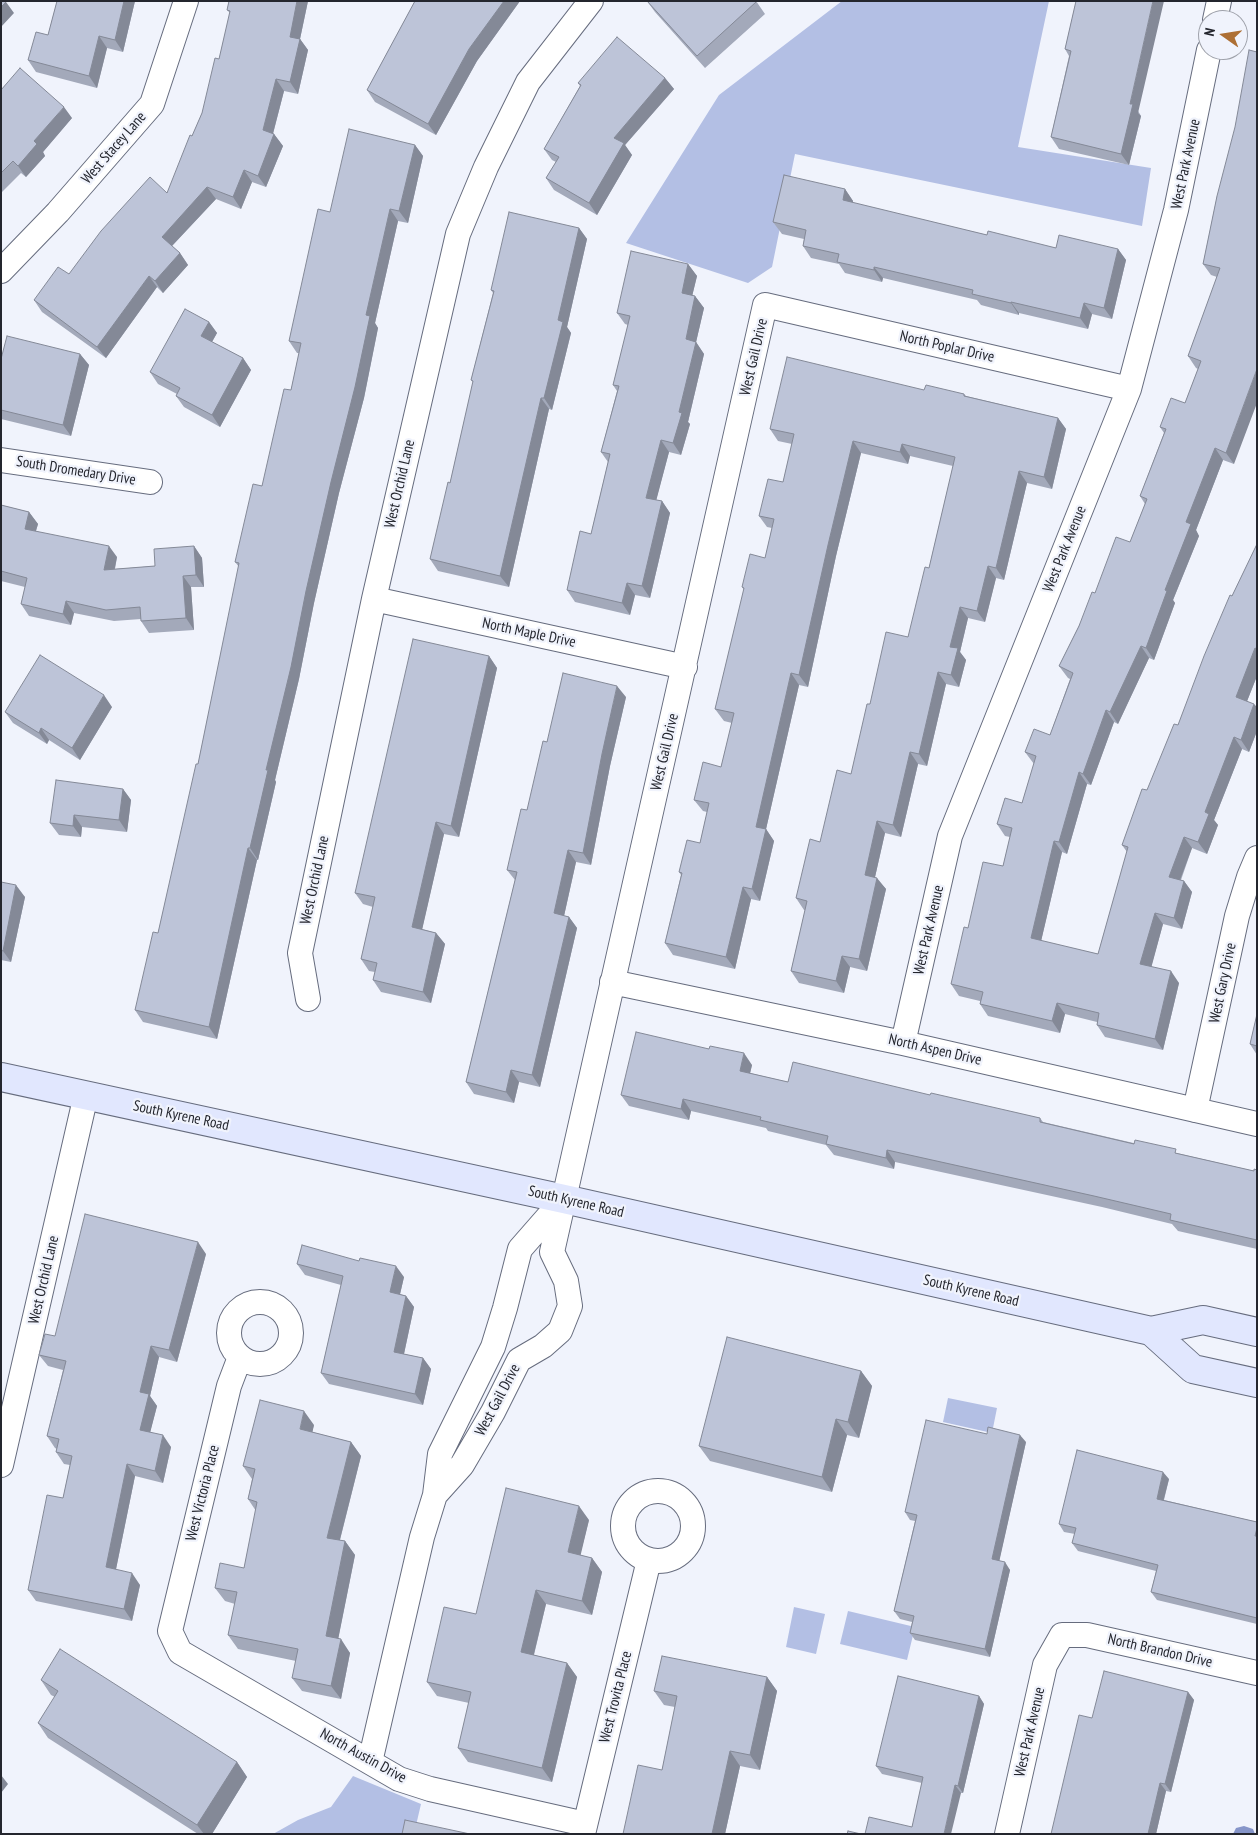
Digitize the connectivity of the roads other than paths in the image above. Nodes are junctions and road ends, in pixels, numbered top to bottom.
1 (186, 1) edge
2 (592, 1) edge
3 (1207, 60) edge
4 (1, 271) edge
5 (765, 304) joint
6 (1129, 388) junction
7 (1, 460) edge
8 (150, 482) dead end
9 (374, 599) junction
10 (685, 667) junction
11 (1257, 858) edge
12 (612, 982) junction
13 (308, 999) dead end
14 (903, 1043) junction
15 (1, 1077) edge
16 (86, 1095) junction
17 (1195, 1110) junction
18 (1257, 1124) edge
19 (564, 1199) junction
20 (1151, 1331) junction
21 (1257, 1332) edge
22 (240, 1357) dead end
23 (1257, 1383) edge
24 (1, 1464) edge
25 (435, 1495) junction
26 (649, 1560) dead end
27 (170, 1631) joint
28 (1062, 1635) joint
29 (1257, 1673) edge
30 (370, 1762) junction
31 (584, 1829) edge
32 (1007, 1834) edge

1 - 4 street, West Stacey Lane
2 - 9 street, West Orchid Lane
3 - 6 street, West Park Avenue
5 - 6 street, North Poplar Drive
5 - 10 street, West Gail Drive
6 - 14 street, West Park Avenue
7 - 8 street, South Dromedary Drive
9 - 10 street, North Maple Drive
9 - 13 street, West Orchid Lane
10 - 12 street, West Gail Drive
11 - 17 street, West Gary Drive
12 - 14 street, North Aspen Drive
12 - 19 street, West Gail Drive
14 - 17 street, North Aspen Drive
15 - 16 main road, South Kyrene Road
16 - 19 main road, South Kyrene Road
16 - 24 street, West Orchid Lane
17 - 18 street, North Aspen Drive
19 - 20 main road, South Kyrene Road
19 - 25 street, West Gail Drive
19 - 25 street, West Gail Drive
20 - 21 main road, South Kyrene Road
20 - 23 main road, South Kyrene Road
22 - 27 street, West Victoria Place
25 - 30 street, West Gail Drive
26 - 31 street, West Trovita Place
27 - 30 street, North Austin Drive
28 - 29 street, North Brandon Drive
28 - 32 street, West Park Avenue
30 - 31 street, North Austin Drive

